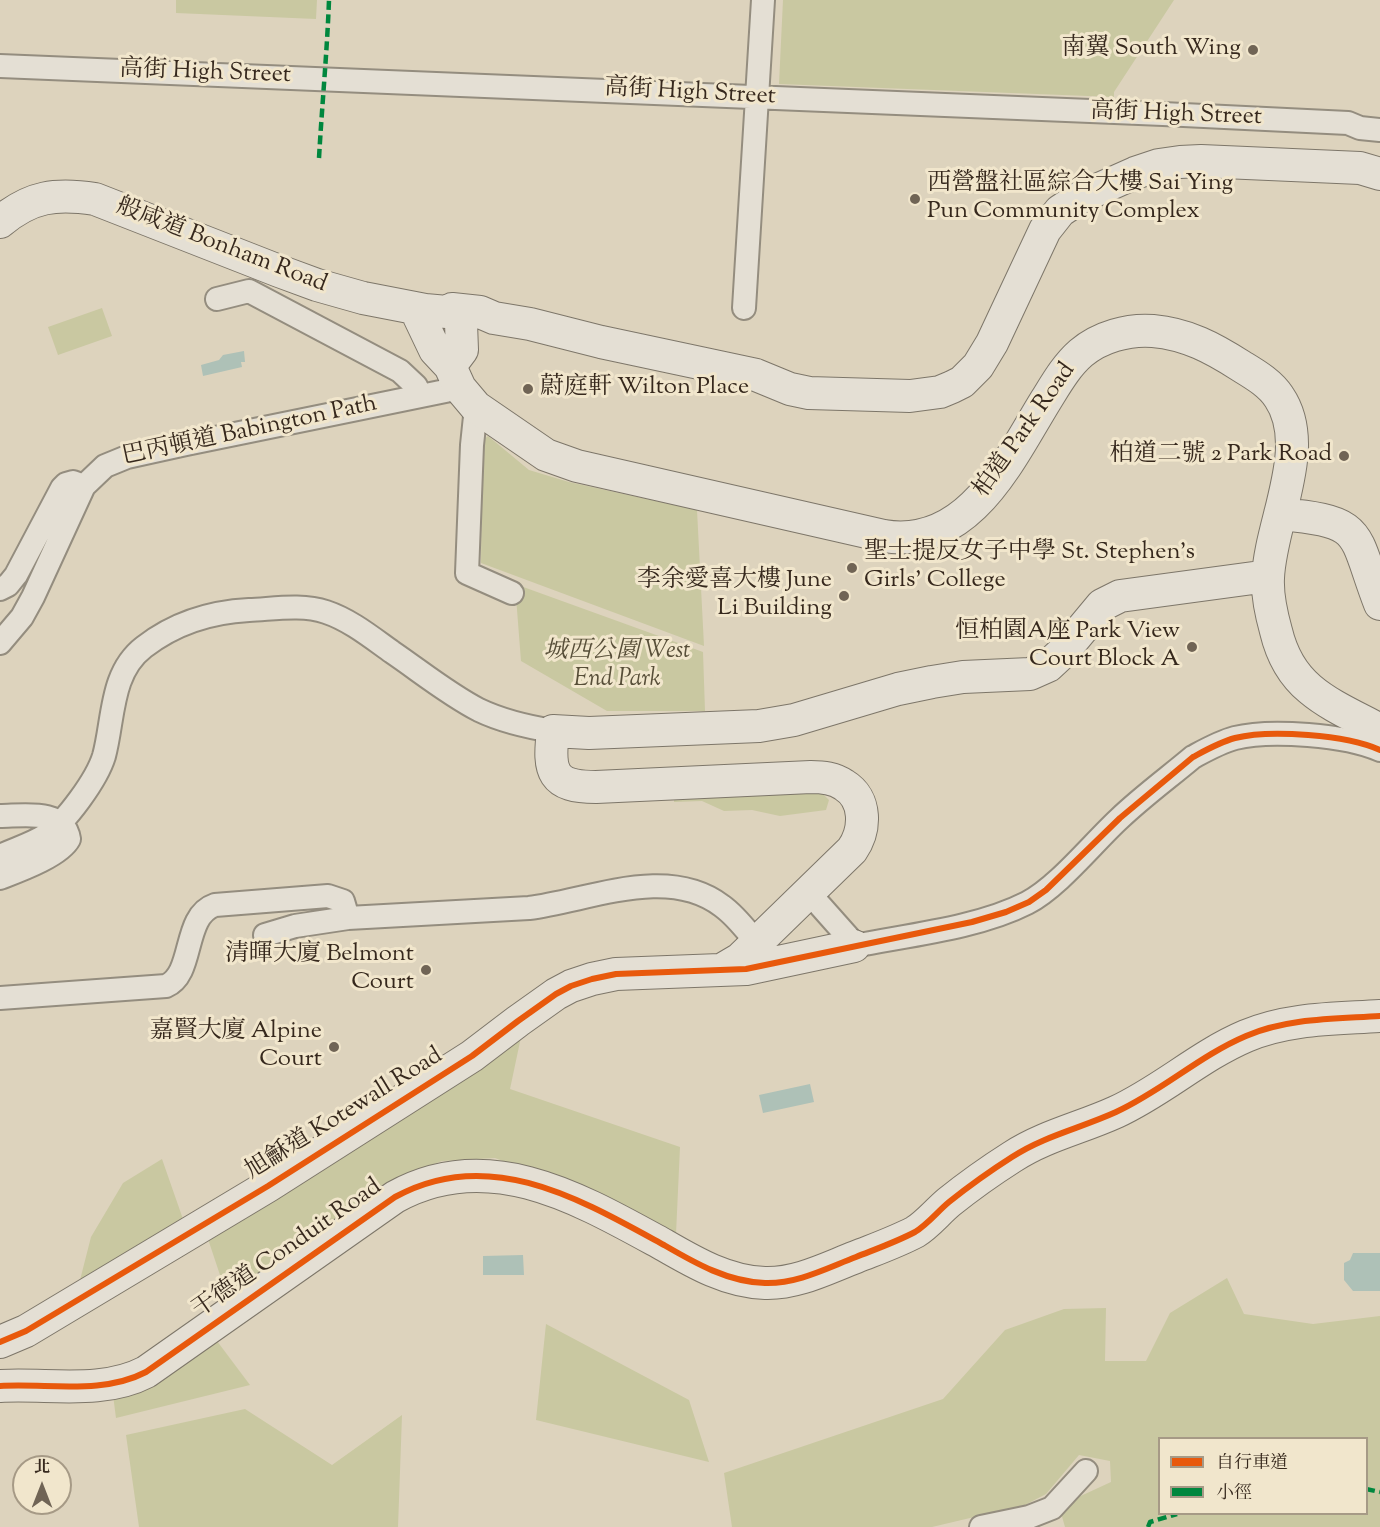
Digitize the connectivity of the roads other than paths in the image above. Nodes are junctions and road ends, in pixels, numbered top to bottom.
1 (763, 0) edge
2 (0, 66) edge
3 (758, 97) junction
4 (1380, 130) edge
5 (1380, 174) edge
6 (0, 222) edge
7 (217, 299) dead end
8 (415, 308) junction
9 (744, 308) dead end
10 (466, 317) junction
11 (462, 387) junction
12 (420, 395) junction
13 (84, 486) junction
14 (1280, 514) junction
15 (1268, 576) junction
16 (0, 589) edge
17 (512, 593) dead end
18 (1380, 604) edge
19 (0, 643) edge
20 (1380, 730) edge
21 (553, 731) junction
22 (1380, 750) edge
23 (0, 816) edge
24 (60, 823) junction
25 (0, 856) edge
26 (0, 878) edge
27 (809, 893) junction
28 (348, 918) junction
29 (265, 935) dead end
30 (757, 943) junction
31 (854, 946) junction
32 (723, 969) junction
33 (0, 998) edge
34 (1380, 1016) edge
35 (0, 1342) edge
36 (0, 1386) edge
37 (1086, 1471) dead end
38 (981, 1527) edge

1 - 3 street
2 - 3 street, 高街 High Street
3 - 4 street, 高街 High Street
3 - 9 street
5 - 10 street, 般咸道 Bonham Road
6 - 8 street, 般咸道 Bonham Road
7 - 12 street
8 - 10 street, 般咸道 Bonham Road
8 - 11 street, 柏道 Park Road
10 - 11 street
11 - 12 street, 巴丙頓道 Babington Path
11 - 14 street, 柏道 Park Road
11 - 17 street
12 - 13 street, 巴丙頓道 Babington Path
13 - 16 street
13 - 19 street, 巴丙頓道 Babington Path
14 - 15 street, 柏道 Park Road
14 - 18 street
15 - 20 street, 柏道 Park Road
15 - 21 street
21 - 24 street
21 - 27 street
22 - 31 street
23 - 24 street
24 - 25 street
24 - 26 street
27 - 30 street
27 - 31 street
28 - 29 street
28 - 30 street
28 - 33 street
30 - 32 street
31 - 32 street, 旭龢道 Kotewall Road
32 - 35 street, 旭龢道 Kotewall Road
34 - 36 street, 干德道 Conduit Road
37 - 38 street

